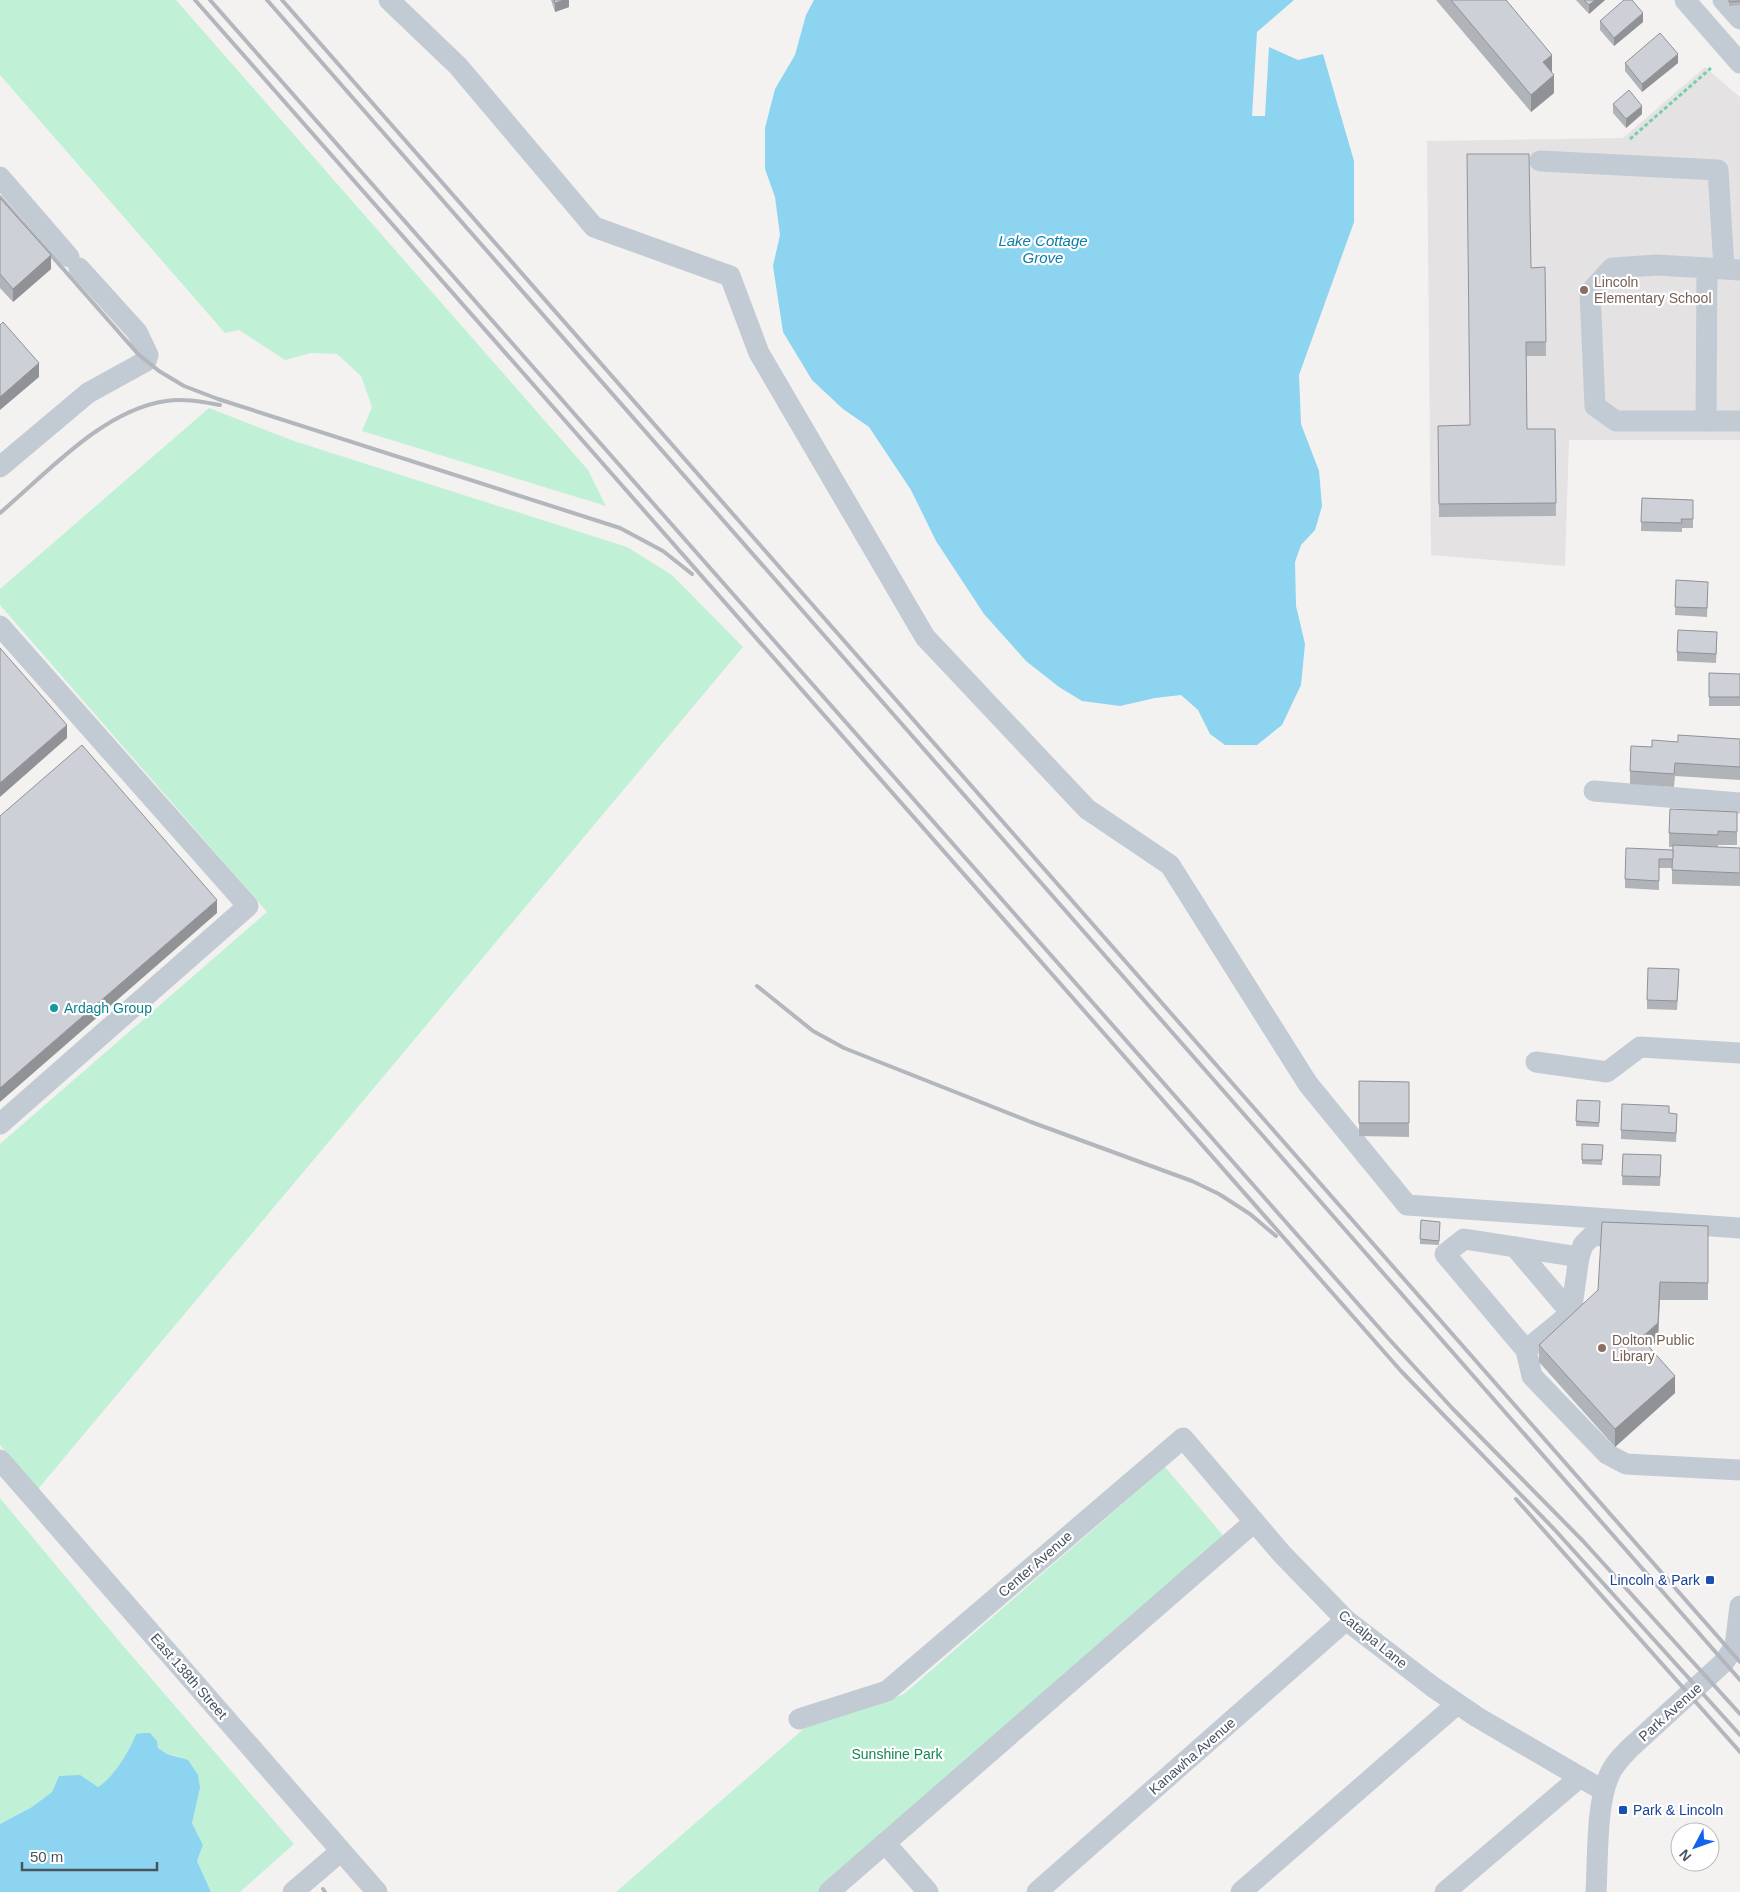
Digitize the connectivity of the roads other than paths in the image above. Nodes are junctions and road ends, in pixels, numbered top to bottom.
1 (389, 0) edge
2 (1723, 0) edge
3 (1689, 1) edge
4 (1740, 19) edge
5 (1737, 56) edge
6 (1540, 161) dead end
7 (0, 177) edge
8 (1724, 269) edge
9 (1706, 421) junction
10 (1740, 421) edge
11 (0, 467) edge
12 (0, 626) edge
13 (1594, 791) dead end
14 (1740, 803) edge
15 (1740, 1053) edge
16 (1536, 1062) dead end
17 (0, 1124) edge
18 (1740, 1228) edge
19 (1740, 1241) edge
20 (1514, 1247) junction
21 (1579, 1257) junction
22 (1571, 1314) junction
23 (1526, 1350) junction
24 (1183, 1438) joint
25 (0, 1460) edge
26 (1740, 1470) edge
27 (1254, 1522) junction
28 (1740, 1606) edge
29 (1346, 1620) junction
30 (1739, 1636) edge
31 (1457, 1704) junction
32 (799, 1719) dead end
33 (1580, 1777) junction
34 (1604, 1790) junction
35 (885, 1843) junction
36 (341, 1851) junction
37 (293, 1892) edge
38 (377, 1892) edge
39 (829, 1892) edge
40 (928, 1892) edge
41 (1037, 1892) edge
42 (1241, 1892) edge
43 (1445, 1892) edge
44 (1596, 1892) edge

1 - 18 street
2 - 4 street
3 - 5 street
6 - 8 street
7 - 11 street
8 - 9 street
8 - 9 street
9 - 10 street
12 - 17 street
13 - 14 street
15 - 16 street
19 - 21 street
20 - 21 street
20 - 22 street
20 - 23 street
21 - 22 street
22 - 23 street
23 - 26 street
24 - 27 street, Catalpa Lane
24 - 32 street, Center Avenue
25 - 36 street, East 138th Street
27 - 29 street, Catalpa Lane
27 - 35 street
28 - 30 street
29 - 31 street, Catalpa Lane
29 - 41 street, Kanawha Avenue
30 - 34 street, Park Avenue
31 - 33 street, Catalpa Lane
31 - 42 street
33 - 34 street, Catalpa Lane
33 - 43 street
34 - 44 street, Park Avenue
35 - 39 street
35 - 40 street
36 - 37 street
36 - 38 street, East 138th Street

